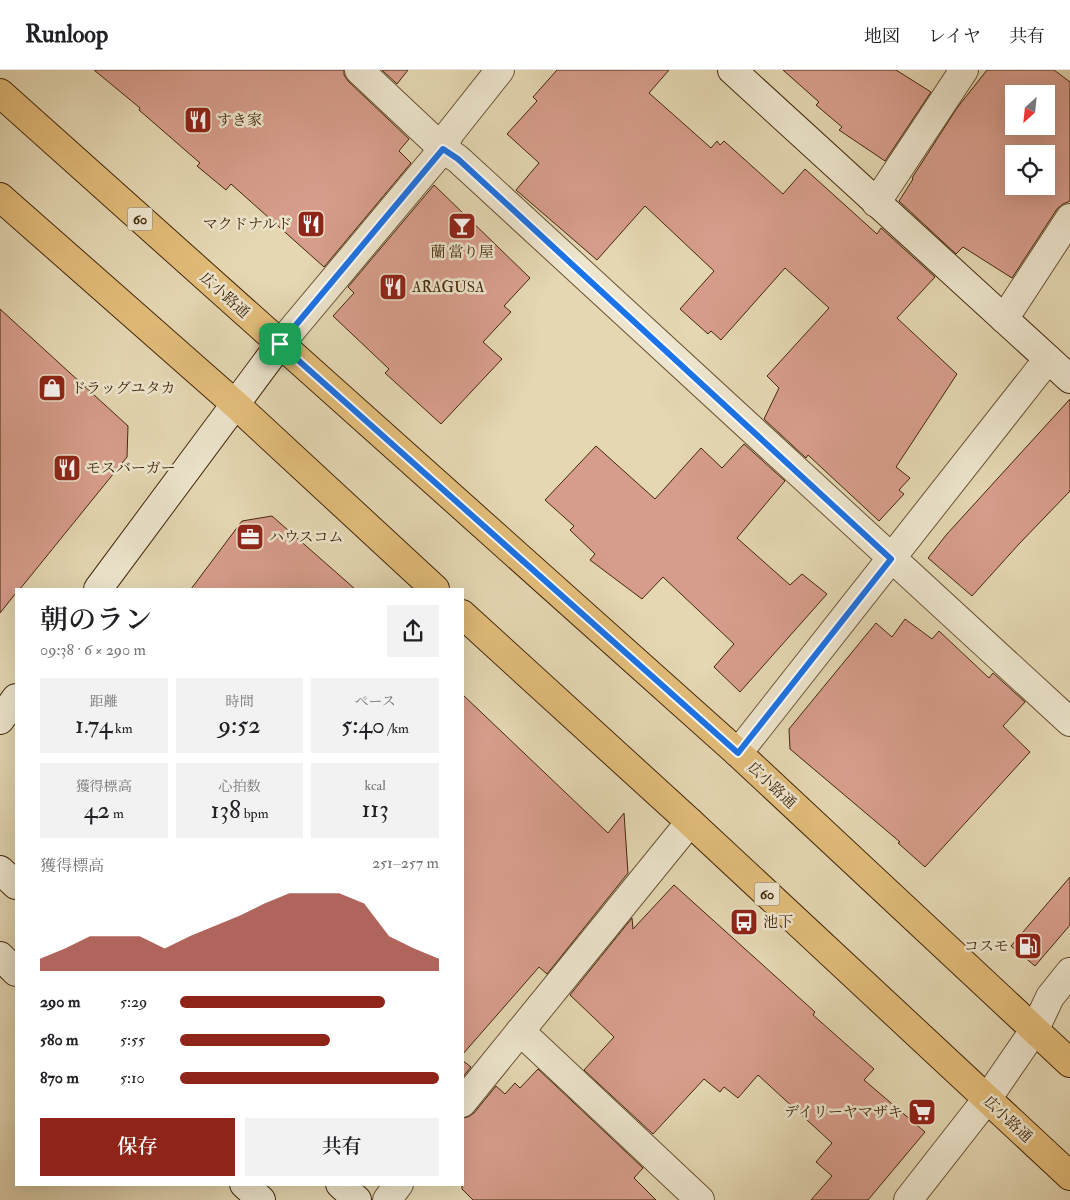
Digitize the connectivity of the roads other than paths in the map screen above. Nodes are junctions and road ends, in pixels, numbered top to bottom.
1 (358, 70) edge
2 (500, 70) edge
3 (732, 70) edge
4 (964, 70) edge
5 (0, 93) edge
6 (443, 149) junction
7 (0, 197) edge
8 (876, 203) junction
9 (1070, 218) edge
10 (1004, 319) junction
11 (280, 344) junction
12 (1048, 359) junction
13 (1070, 379) edge
14 (235, 404) junction
15 (891, 559) junction
16 (99, 588) edge
17 (434, 588) edge
18 (464, 616) edge
19 (15, 699) edge
20 (0, 720) edge
21 (1070, 722) edge
22 (738, 753) junction
23 (690, 822) junction
24 (0, 870) edge
25 (15, 884) edge
26 (0, 956) edge
27 (15, 971) edge
28 (1070, 972) edge
29 (1035, 1029) junction
30 (520, 1031) junction
31 (1070, 1063) edge
32 (987, 1099) junction
33 (464, 1101) edge
34 (1070, 1176) edge
35 (246, 1186) edge
36 (342, 1186) edge
37 (398, 1186) edge
38 (261, 1200) edge
39 (357, 1200) edge
40 (387, 1200) edge
41 (700, 1200) edge
42 (908, 1200) edge

1 - 6 street
2 - 6 street
3 - 8 street
4 - 8 street
5 - 11 main road, 広小路通 / 60
6 - 11 street
6 - 15 street
7 - 14 main road
8 - 10 street
9 - 10 street
10 - 12 street
11 - 14 street
11 - 22 main road, 広小路通 / 60
12 - 13 street
12 - 15 street
14 - 16 street
14 - 17 main road
15 - 21 street
15 - 22 street
18 - 23 main road, 広小路通 / 60
19 - 20 street
22 - 29 main road, 広小路通 / 60
23 - 30 street
23 - 32 main road, 広小路通 / 60
24 - 25 street
26 - 27 street
28 - 29 street
29 - 31 main road, 広小路通 / 60
29 - 32 street
30 - 33 street
30 - 41 street
32 - 34 main road, 広小路通 / 60
32 - 42 street
35 - 38 street
36 - 39 street
37 - 40 street

